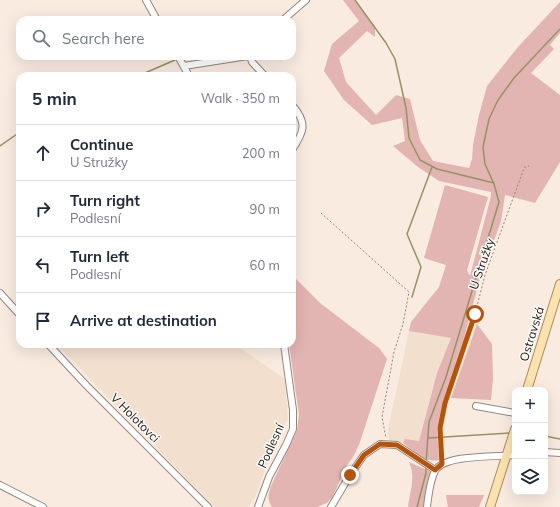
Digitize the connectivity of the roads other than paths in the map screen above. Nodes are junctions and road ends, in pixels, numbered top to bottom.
1 (146, 0) edge
2 (306, 0) edge
3 (155, 16) edge
4 (287, 16) edge
5 (180, 60) edge
6 (223, 60) edge
7 (251, 60) edge
8 (184, 66) junction
9 (187, 72) edge
10 (261, 72) edge
11 (296, 111) edge
12 (296, 144) edge
13 (560, 284) edge
14 (0, 294) edge
15 (16, 311) edge
16 (52, 348) edge
17 (285, 348) edge
18 (528, 387) edge
19 (476, 406) dead end
20 (512, 412) edge
21 (548, 452) edge
22 (560, 453) edge
23 (511, 456) edge
24 (435, 470) junction
25 (0, 485) edge
26 (43, 507) edge
27 (208, 507) edge
28 (258, 507) edge
29 (331, 507) edge
30 (427, 507) edge
31 (490, 507) edge

1 - 3 street
2 - 4 street
5 - 8 street
6 - 8 street
7 - 10 street
8 - 9 street
11 - 12 street
13 - 18 main road, Ostravská
14 - 15 street
16 - 27 street, V Holotovci
17 - 28 street, Podlesní
19 - 20 street
21 - 22 street
23 - 24 street
23 - 31 main road
24 - 29 street
24 - 30 street
25 - 26 street

